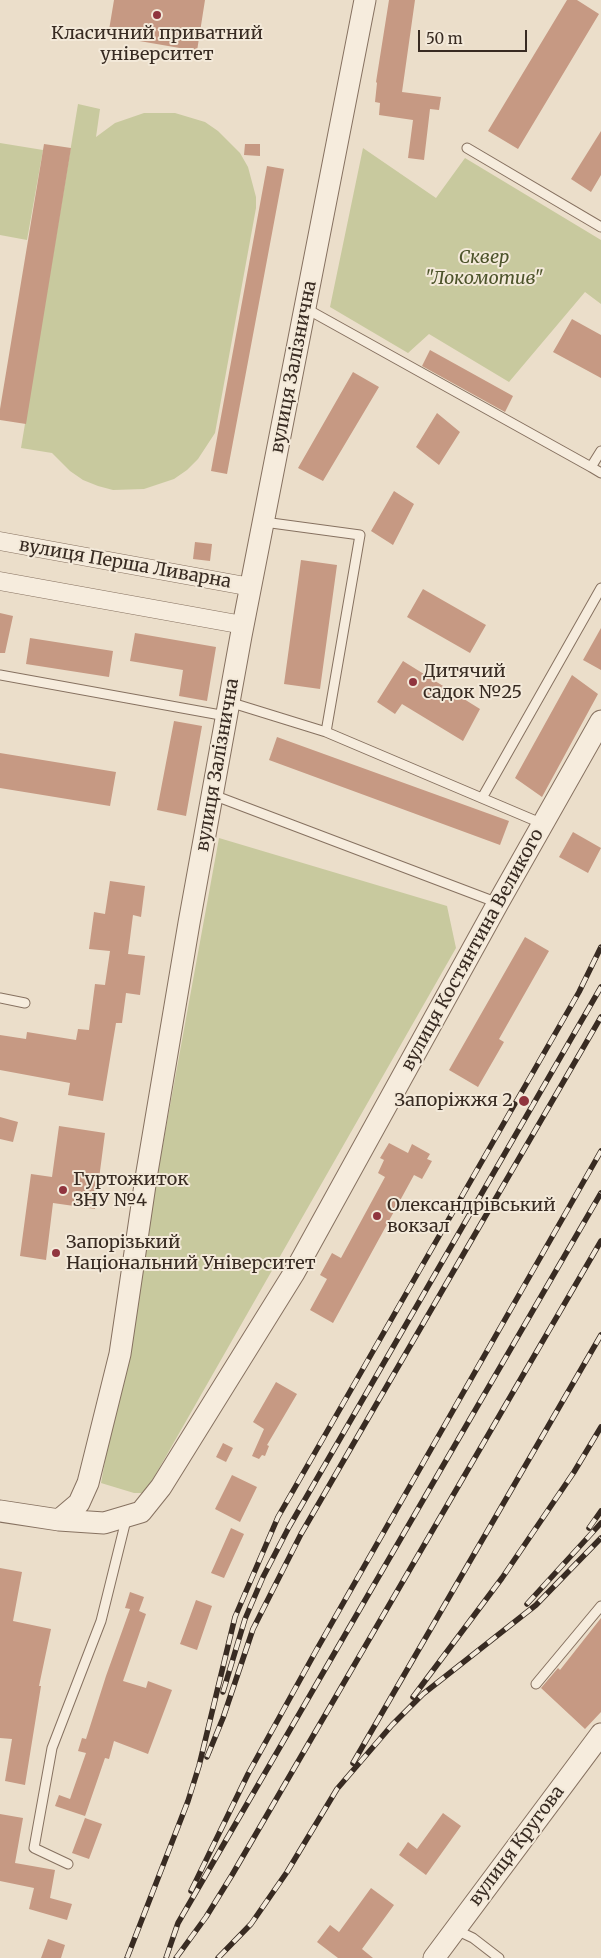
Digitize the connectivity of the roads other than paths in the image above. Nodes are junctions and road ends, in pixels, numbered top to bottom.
1 (366, 0) edge
2 (467, 148) dead end
3 (601, 227) edge
4 (305, 308) junction
5 (601, 451) edge
6 (591, 467) junction
7 (601, 473) edge
8 (263, 522) junction
9 (0, 541) edge
10 (0, 581) edge
11 (250, 586) junction
12 (601, 588) edge
13 (243, 626) junction
14 (0, 676) edge
15 (228, 709) junction
16 (601, 721) edge
17 (326, 732) junction
18 (212, 795) junction
19 (482, 798) junction
20 (543, 824) junction
21 (498, 903) junction
22 (0, 998) edge
23 (25, 1003) dead end
24 (0, 1511) edge
25 (127, 1516) junction
26 (59, 1520) junction
27 (601, 1606) edge
28 (536, 1684) dead end
29 (601, 1734) edge
30 (68, 1864) dead end
31 (454, 1929) junction
32 (434, 1958) edge
33 (500, 1958) edge

1 - 4 street, вулиця Залізнична
2 - 3 lane
4 - 6 lane
4 - 8 street, вулиця Залізнична
5 - 6 lane
6 - 7 lane
8 - 11 street, вулиця Залізнична
8 - 17 lane
9 - 11 street, вулиця Перша Ливарна
10 - 13 street
11 - 13 street, вулиця Залізнична
12 - 19 lane
13 - 15 street, вулиця Залізнична
14 - 15 lane
15 - 17 lane
15 - 18 street, вулиця Залізнична
16 - 20 street, вулиця Костянтина Великого
17 - 19 lane
18 - 21 lane
18 - 26 street, вулиця Залізнична
19 - 20 lane
20 - 21 street, вулиця Костянтина Великого
21 - 25 street, вулиця Костянтина Великого
22 - 23 lane
24 - 26 street, вулиця Костянтина Великого
25 - 26 street, вулиця Костянтина Великого
25 - 30 lane
27 - 28 lane
29 - 31 street, вулиця Кругова
31 - 32 street, вулиця Кругова
31 - 33 lane

